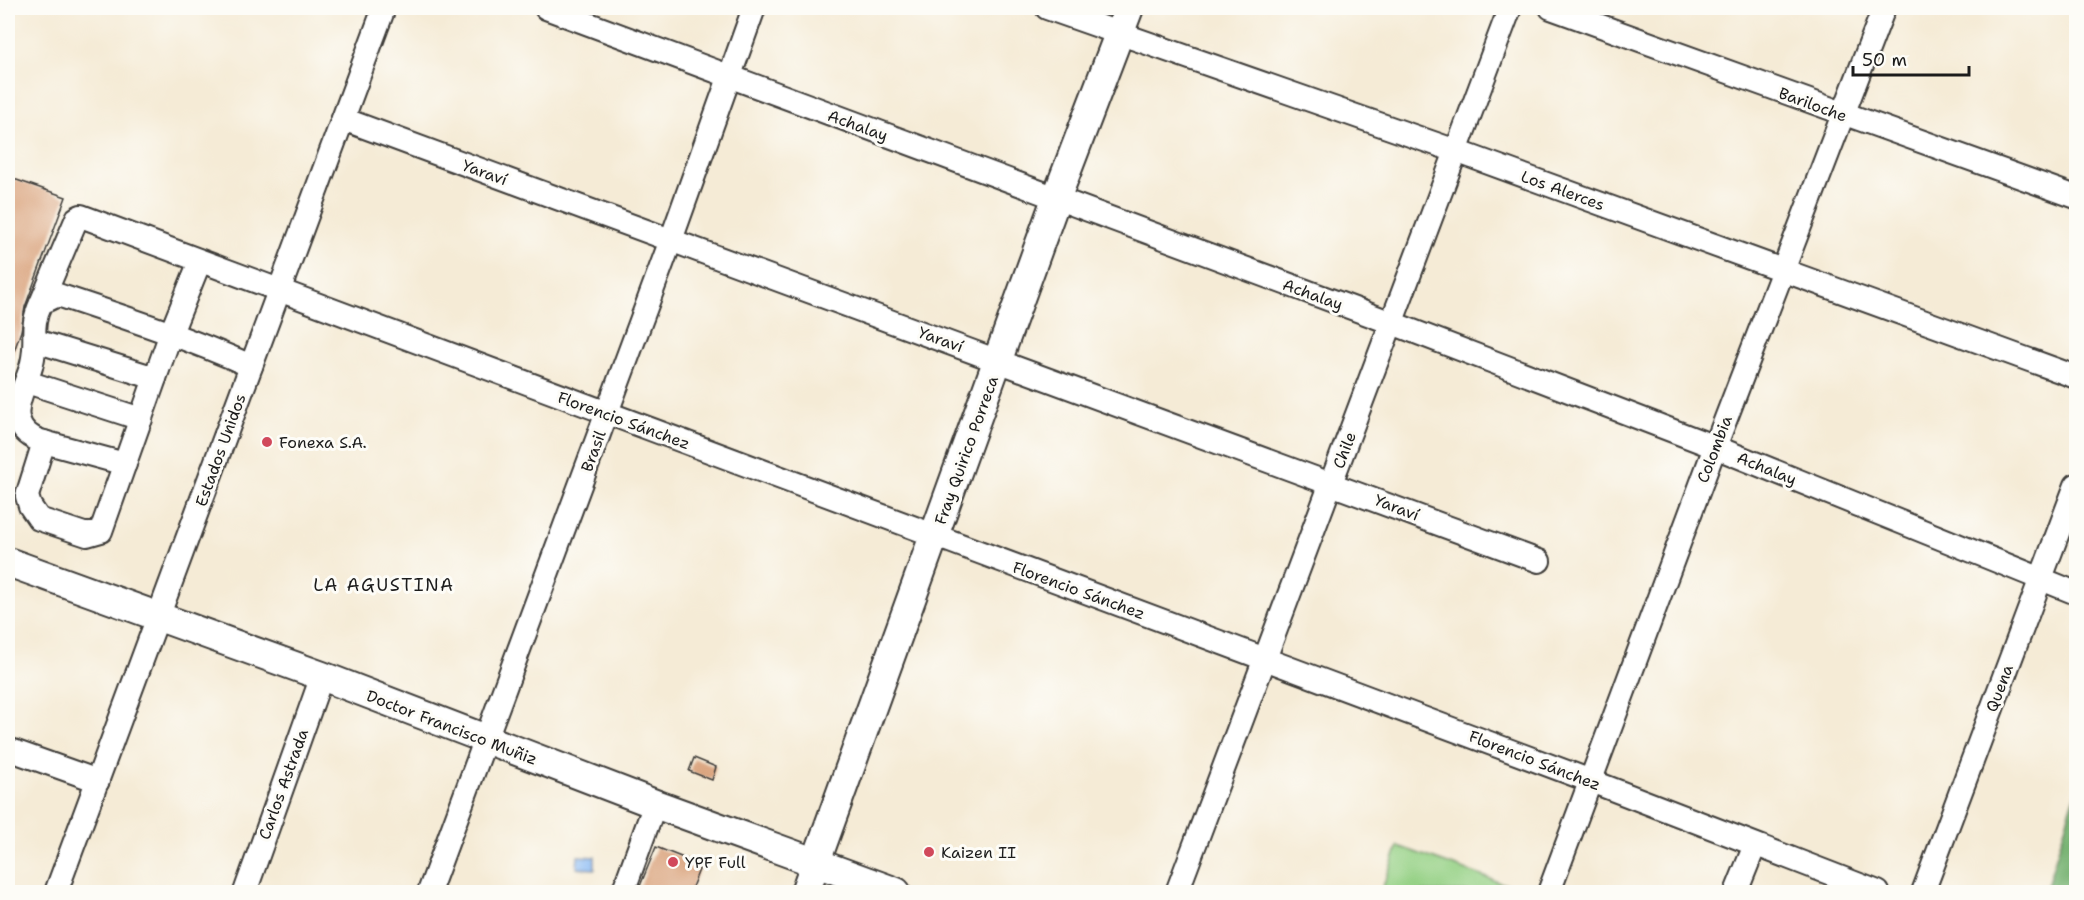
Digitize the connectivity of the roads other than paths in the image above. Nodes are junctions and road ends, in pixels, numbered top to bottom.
1 (384, 8) edge
2 (546, 8) edge
3 (754, 8) edge
4 (1047, 8) edge
5 (1129, 8) edge
6 (1510, 8) edge
7 (1551, 8) edge
8 (1884, 8) edge
9 (1119, 34) junction
10 (728, 76) junction
11 (1842, 115) junction
12 (343, 119) junction
13 (1456, 151) junction
14 (2076, 197) edge
15 (1056, 199) junction
16 (671, 240) junction
17 (200, 261) junction
18 (1782, 272) junction
19 (279, 291) junction
20 (41, 303) junction
21 (1392, 323) junction
22 (171, 333) junction
23 (36, 341) junction
24 (999, 360) junction
25 (251, 366) junction
26 (2076, 377) edge
27 (155, 378) junction
28 (27, 382) junction
29 (607, 413) junction
30 (141, 419) junction
31 (44, 442) junction
32 (1715, 447) junction
33 (125, 464) junction
34 (1332, 483) junction
35 (2076, 485) edge
36 (934, 536) junction
37 (1539, 561) dead end
38 (8, 562) edge
39 (2041, 577) junction
40 (2076, 592) edge
41 (159, 616) junction
42 (1266, 659) junction
43 (322, 676) junction
44 (486, 740) junction
45 (8, 749) edge
46 (98, 781) junction
47 (1591, 781) junction
48 (655, 804) junction
49 (1755, 845) junction
50 (816, 862) junction
51 (56, 892) edge
52 (245, 892) edge
53 (429, 892) edge
54 (623, 892) edge
55 (805, 892) edge
56 (896, 892) edge
57 (1176, 892) edge
58 (1549, 892) edge
59 (1736, 892) edge
60 (1878, 892) edge
61 (1923, 892) edge

1 - 12 street, Estados Unidos
2 - 10 street, Achalay
3 - 10 street, Brasil
4 - 9 street, Los Alerces
5 - 9 main road, Fray Quirico Porreca
6 - 13 street, Chile
7 - 11 street, Bariloche
8 - 11 street, Colombia
9 - 13 street, Los Alerces
9 - 15 main road, Fray Quirico Porreca
10 - 15 street, Achalay
10 - 16 street, Brasil
11 - 14 street, Bariloche
11 - 18 street, Colombia
12 - 16 street, Yaraví
12 - 19 street, Estados Unidos
13 - 18 street, Los Alerces
13 - 21 street, Chile
15 - 21 street, Achalay
15 - 24 main road, Fray Quirico Porreca
16 - 24 street, Yaraví
16 - 29 street, Brasil
17 - 19 street, Florencio Sánchez
17 - 20 street, Florencio Sánchez
17 - 22 street
18 - 26 street, Los Alerces
18 - 32 street, Colombia
19 - 25 street, Estados Unidos
19 - 29 street, Florencio Sánchez
20 - 22 street
20 - 23 street
21 - 32 street, Achalay
21 - 34 street, Chile
22 - 25 street
22 - 27 street
23 - 27 street
23 - 28 street
24 - 34 street, Yaraví
24 - 36 main road, Fray Quirico Porreca
25 - 41 street, Estados Unidos
27 - 30 street
28 - 30 street
28 - 31 street
29 - 36 street, Florencio Sánchez
29 - 44 street, Brasil
30 - 33 street
31 - 33 street
31 - 33 street
32 - 39 street, Achalay
32 - 47 street, Colombia
34 - 37 street, Yaraví
34 - 42 street, Chile
35 - 39 street, Quena
36 - 42 street, Florencio Sánchez
36 - 50 main road, Fray Quirico Porreca
38 - 41 main road, Doctor Francisco Muñiz
39 - 40 street, Achalay
39 - 61 street, Quena
41 - 43 main road, Doctor Francisco Muñiz
41 - 46 street, Estados Unidos
42 - 47 street, Florencio Sánchez
42 - 57 street, Chile
43 - 44 main road, Doctor Francisco Muñiz
43 - 52 street, Carlos Astrada
44 - 48 main road, Doctor Francisco Muñiz
44 - 53 street, Brasil
45 - 46 street
46 - 51 street, Estados Unidos
47 - 49 street, Florencio Sánchez
47 - 58 street, Colombia
48 - 50 main road, Doctor Francisco Muñiz
48 - 54 street
49 - 59 street
49 - 60 street, Florencio Sánchez
50 - 55 main road, Fray Quirico Porreca
50 - 56 main road, Doctor Francisco Muñiz

